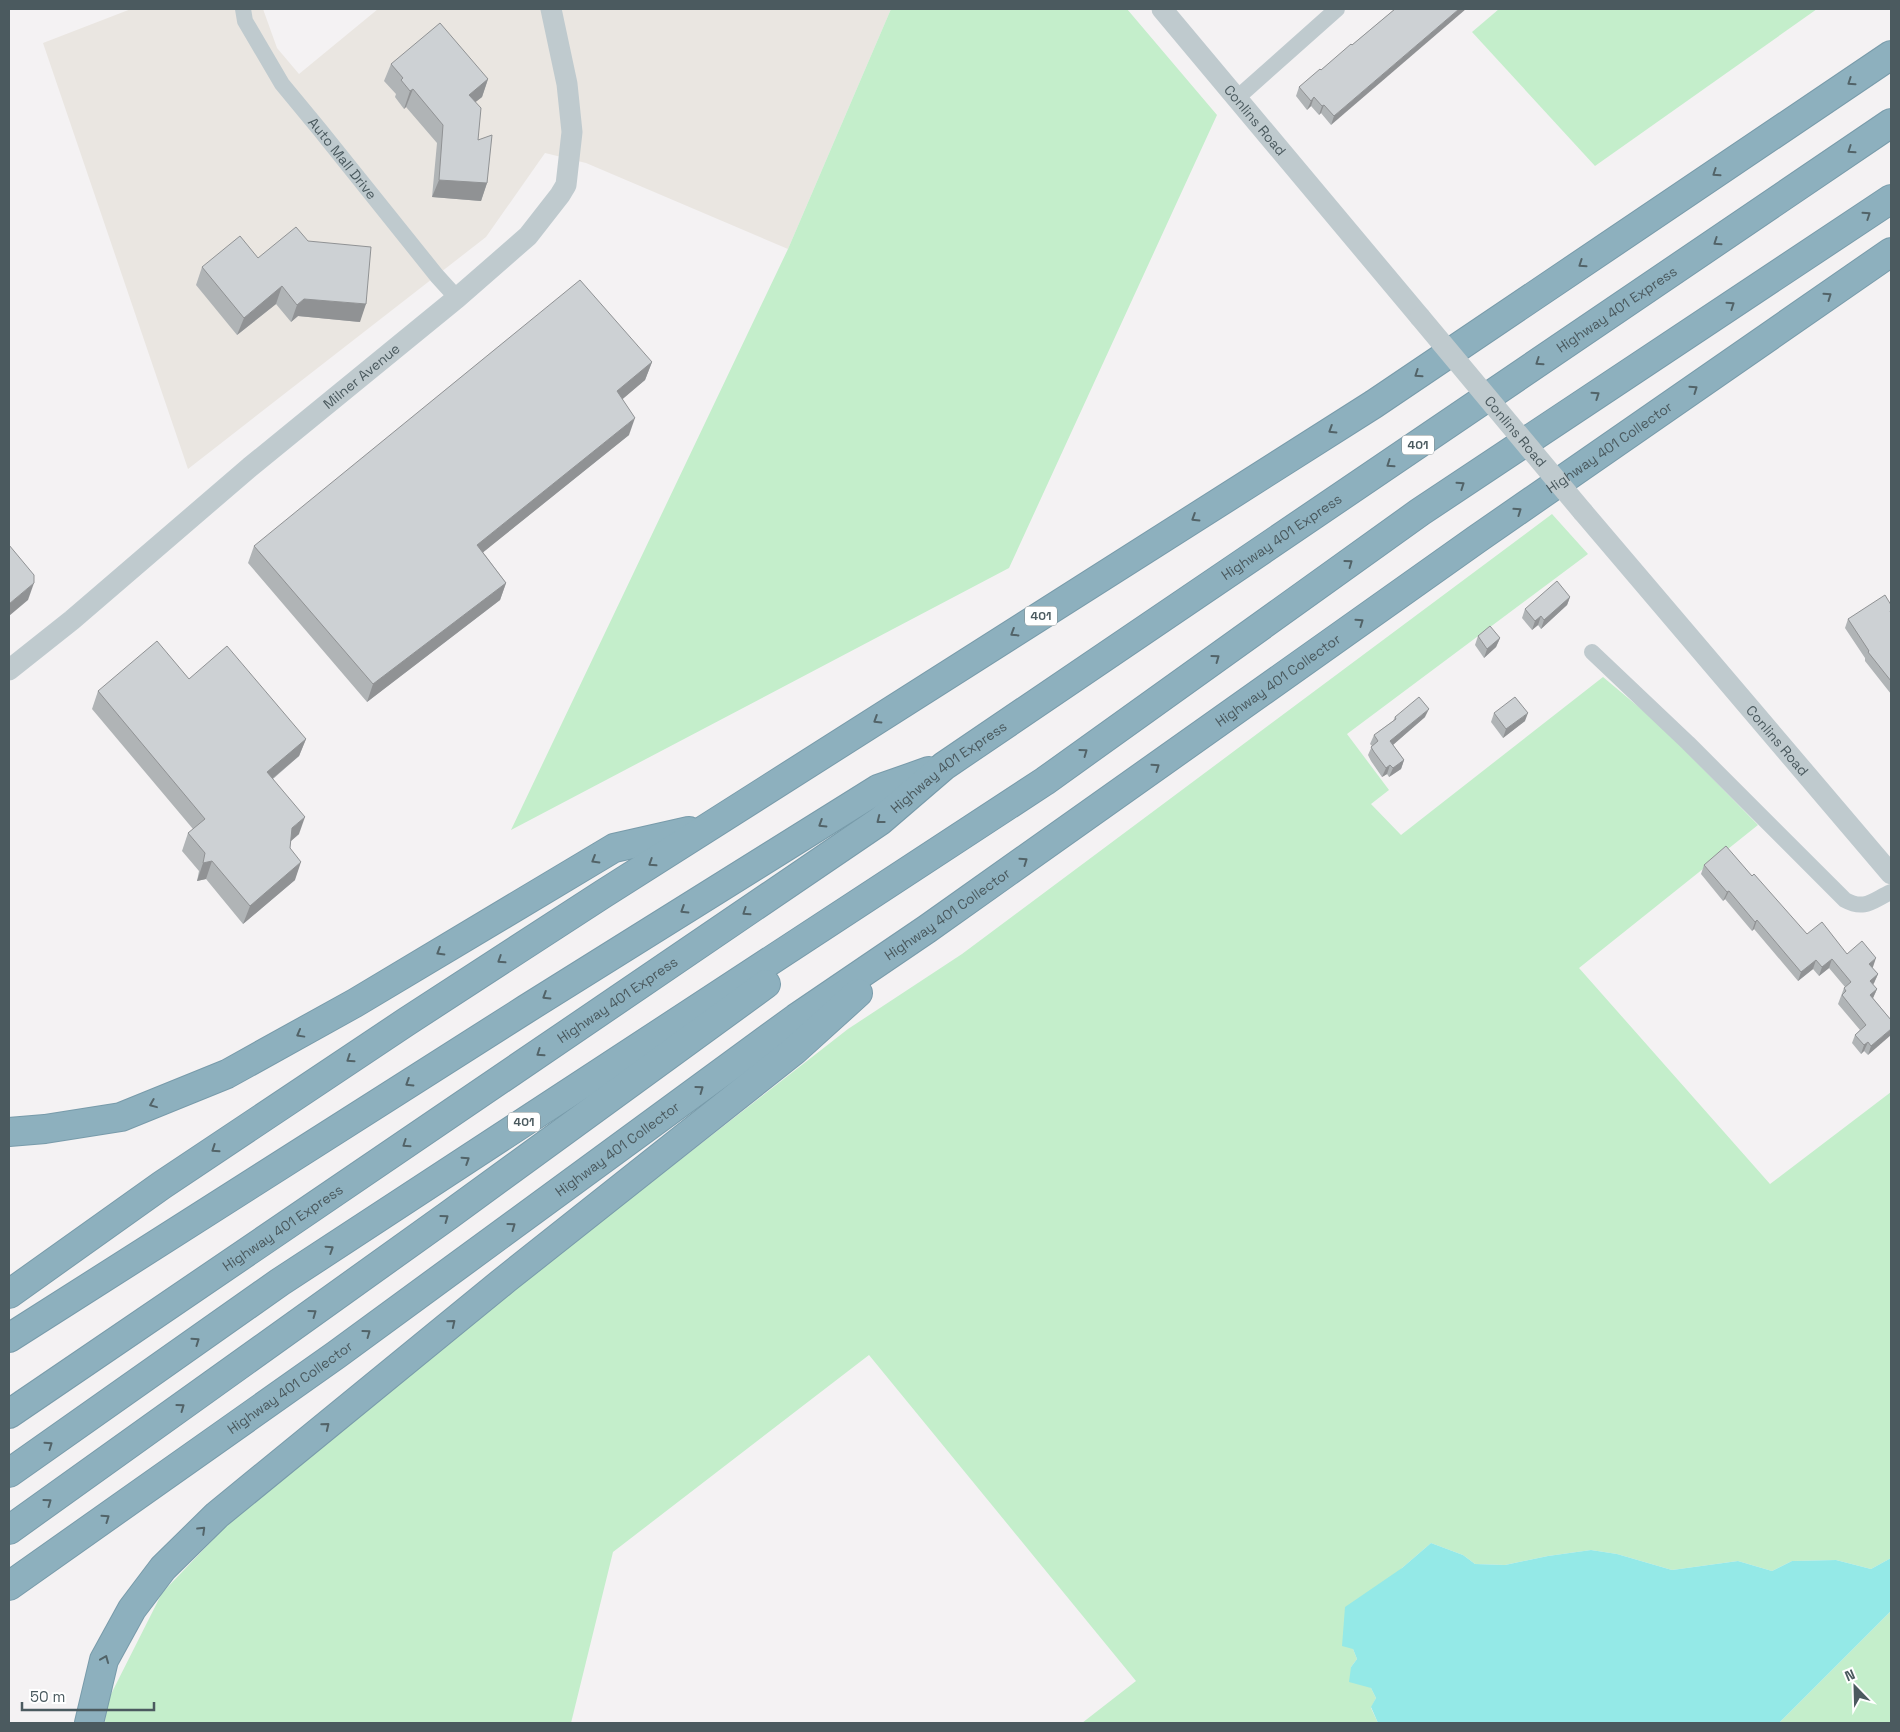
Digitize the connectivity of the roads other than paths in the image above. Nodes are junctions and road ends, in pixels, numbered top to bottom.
1 (243, 9) edge
2 (551, 9) edge
3 (1162, 9) edge
4 (1337, 9) edge
5 (1891, 55) edge
6 (1237, 98) junction
7 (1891, 123) edge
8 (1891, 199) edge
9 (1891, 252) edge
10 (457, 298) junction
11 (1592, 652) dead end
12 (9, 670) edge
13 (944, 766) junction
14 (1045, 781) junction
15 (708, 827) junction
16 (1891, 874) edge
17 (1891, 892) edge
18 (927, 929) junction
19 (9, 1132) edge
20 (9, 1294) edge
21 (9, 1338) edge
22 (9, 1414) edge
23 (9, 1473) edge
24 (9, 1530) edge
25 (9, 1586) edge
26 (89, 1723) edge

1 - 10 street, Auto Mall Drive
2 - 10 street, Milner Avenue
3 - 6 street, Conlins Road
4 - 6 street
5 -> 15 highway, 401
6 - 16 street, Conlins Road, bridge
7 -> 13 highway, Highway 401 Express / 401
14 -> 8 highway, 401
18 -> 9 highway, Highway 401 Collector
10 - 12 street, Milner Avenue
11 - 17 street
13 -> 21 highway
13 -> 22 highway, Highway 401 Express / 401
23 -> 14 highway, 401
24 -> 14 highway
15 -> 19 highway
15 -> 20 highway, 401
25 -> 18 highway, Highway 401 Collector
26 -> 18 highway

